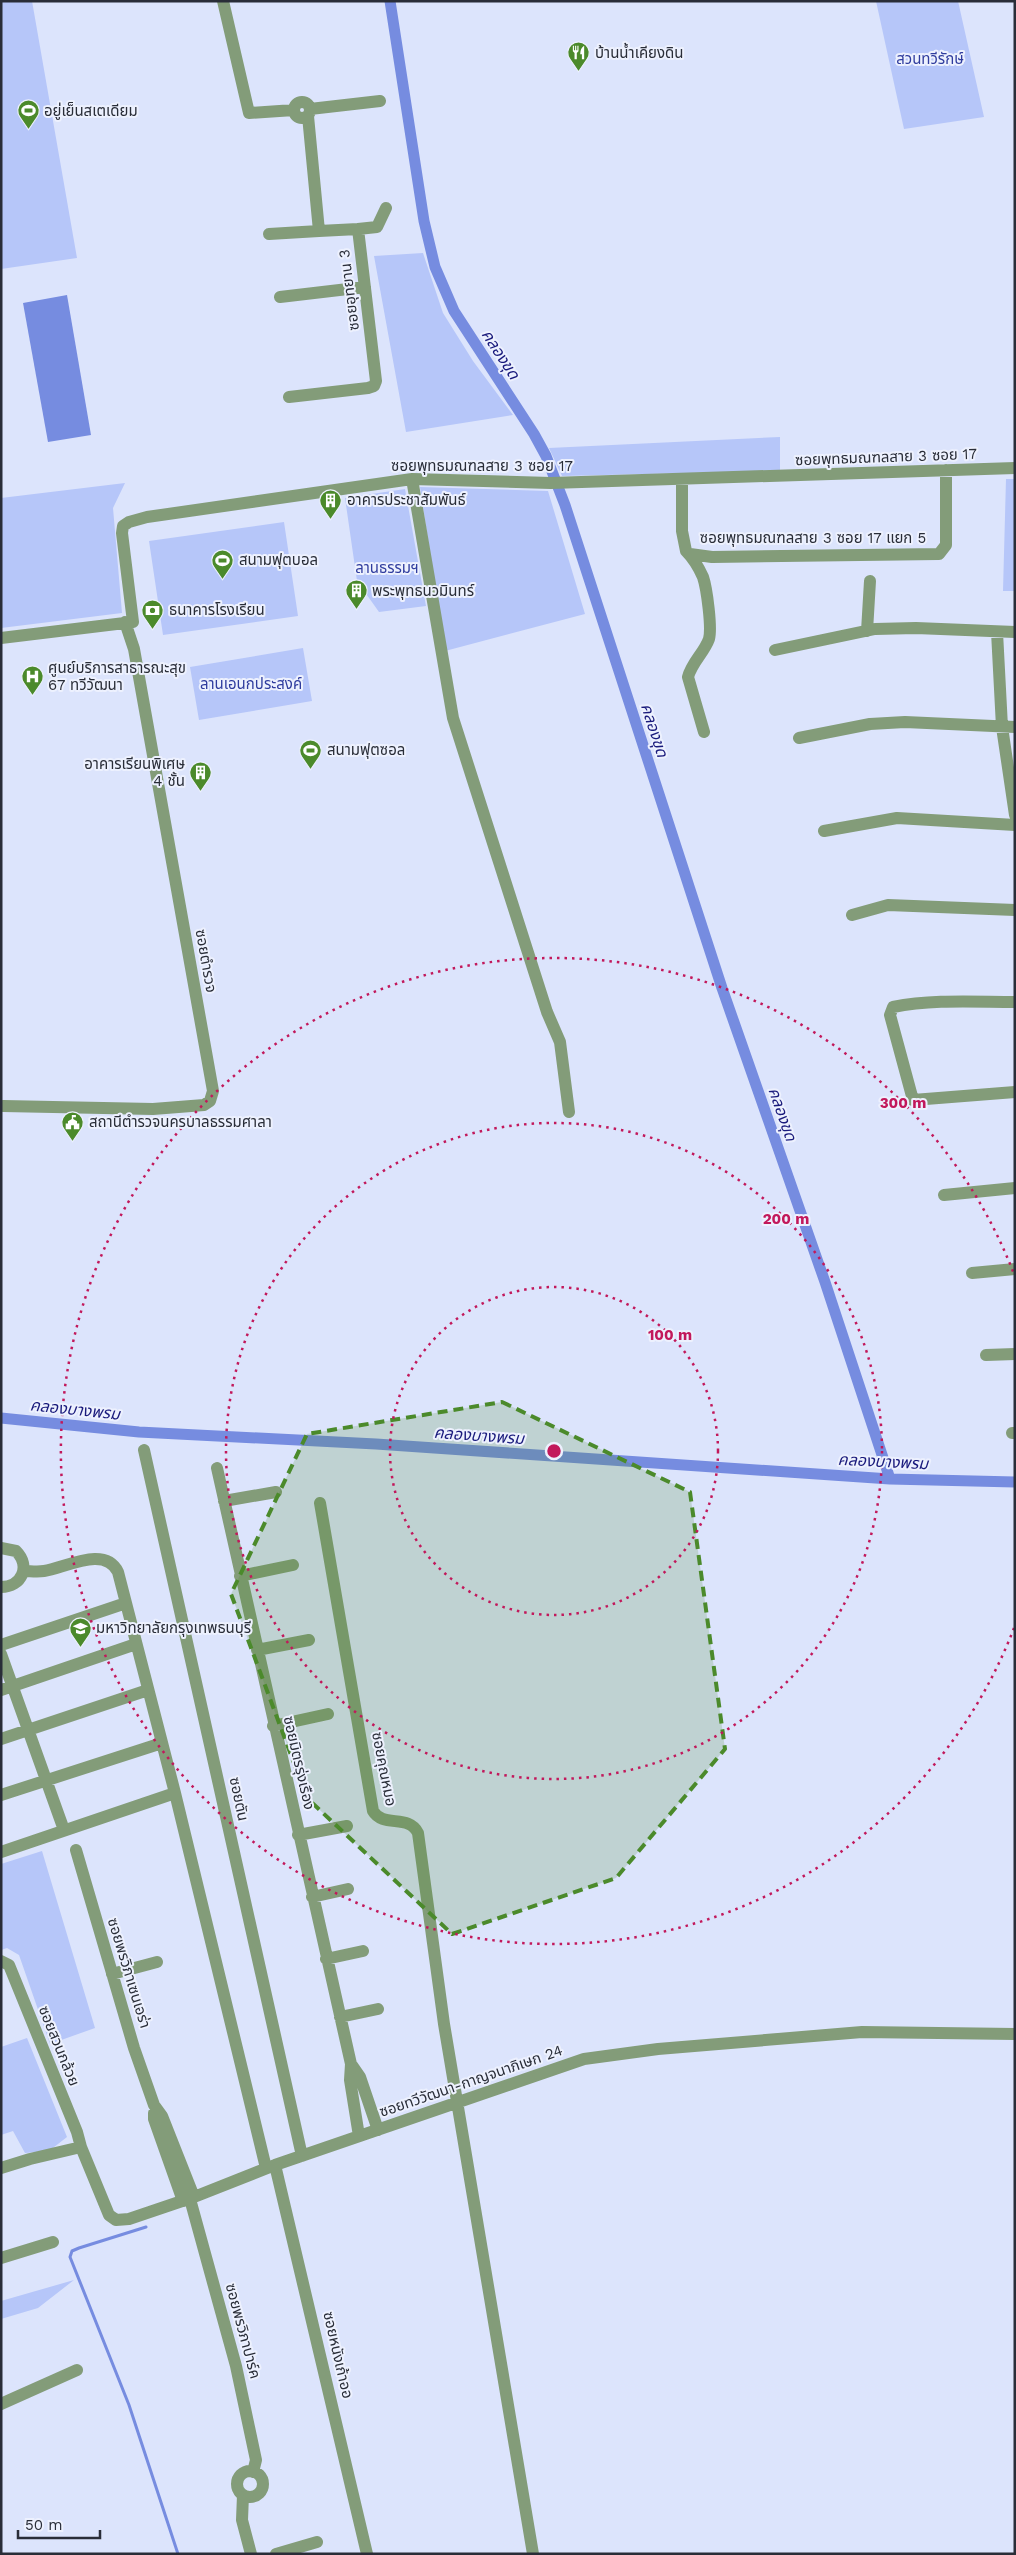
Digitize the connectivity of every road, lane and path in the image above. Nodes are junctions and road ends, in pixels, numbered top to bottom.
1 (223, 1) edge
2 (380, 101) dead end
3 (309, 112) junction
4 (386, 208) dead end
5 (358, 229) junction
6 (319, 231) junction
7 (269, 234) dead end
8 (365, 286) junction
9 (280, 297) dead end
10 (289, 397) dead end
11 (1015, 468) edge
12 (946, 470) junction
13 (412, 479) junction
14 (682, 479) junction
15 (690, 554) junction
16 (870, 581) dead end
17 (125, 622) junction
18 (867, 631) junction
19 (997, 632) junction
20 (1015, 632) edge
21 (1, 638) edge
22 (775, 650) dead end
23 (1008, 727) edge
24 (704, 732) dead end
25 (799, 738) dead end
26 (1015, 815) edge
27 (1015, 825) edge
28 (824, 831) dead end
29 (1015, 910) edge
30 (852, 915) dead end
31 (1015, 1002) edge
32 (1015, 1092) edge
33 (3, 1106) dead end
34 (569, 1112) dead end
35 (1015, 1188) edge
36 (944, 1195) dead end
37 (1015, 1269) edge
38 (972, 1273) dead end
39 (1015, 1354) edge
40 (986, 1356) dead end
41 (144, 1450) dead end
42 (217, 1468) dead end
43 (276, 1492) dead end
44 (224, 1501) junction
45 (320, 1503) dead end
46 (1, 1548) edge
47 (293, 1565) dead end
48 (24, 1571) junction
49 (240, 1576) junction
50 (1, 1587) edge
51 (126, 1603) junction
52 (309, 1640) dead end
53 (136, 1644) junction
54 (1, 1645) edge
55 (257, 1650) junction
56 (1, 1654) edge
57 (7, 1688) edge
58 (148, 1690) junction
59 (328, 1714) dead end
60 (274, 1726) junction
61 (28, 1730) junction
62 (1, 1739) edge
63 (162, 1744) junction
64 (46, 1781) junction
65 (175, 1793) junction
66 (1, 1795) edge
67 (347, 1826) dead end
68 (64, 1830) junction
69 (298, 1834) junction
70 (76, 1850) dead end
71 (1, 1852) edge
72 (348, 1889) dead end
73 (312, 1897) junction
74 (363, 1951) dead end
75 (2, 1959) edge
76 (326, 1959) junction
77 (157, 1962) dead end
78 (112, 1974) junction
79 (378, 2009) dead end
80 (340, 2017) junction
81 (1015, 2034) edge
82 (351, 2064) junction
83 (458, 2101) junction
84 (378, 2130) junction
85 (359, 2136) junction
86 (81, 2147) junction
87 (302, 2156) junction
88 (270, 2166) junction
89 (1, 2168) edge
90 (189, 2199) junction
91 (53, 2242) dead end
92 (1, 2258) edge
93 (77, 2370) dead end
94 (1, 2404) edge
95 (253, 2472) junction
96 (243, 2495) junction
97 (317, 2542) dead end
98 (251, 2554) edge
99 (276, 2554) edge
100 (367, 2554) edge
101 (532, 2554) edge

1 - 3 street
2 - 3 street
3 - 6 street
4 - 5 street
5 - 6 street, ซอยอุทยาน 3
5 - 8 street, ซอยอุทยาน 3
6 - 7 street, ซอยอุทยาน 3
8 - 9 street
8 - 10 street, ซอยอุทยาน 3
11 - 12 street, ซอยพุทธมณฑลสาย 3 ซอย 17
12 - 14 street, ซอยพุทธมณฑลสาย 3 ซอย 17
12 - 15 street, ซอยพุทธมณฑลสาย 3 ซอย 17 แยก 5
13 - 14 street, ซอยพุทธมณฑลสาย 3 ซอย 17
13 - 17 street, ซอยพุทธมณฑลสาย 3 ซอย 17
13 - 34 street
14 - 15 street
15 - 24 street
16 - 18 street
17 - 21 street
17 - 33 street, ซอยตำรวจ
18 - 19 street
18 - 22 street
19 - 20 street
19 - 23 street
23 - 25 street
23 - 26 street
27 - 28 street
29 - 30 street
31 - 32 street
35 - 36 street
37 - 38 street
39 - 40 street
41 - 87 street, ซอยตัน
42 - 44 street, ซอยมิตรรุ่งเรือง
43 - 44 street
44 - 49 street, ซอยมิตรรุ่งเรือง
45 - 83 street, ซอยคุณหมอ
46 - 48 street
47 - 49 street
48 - 50 street
48 - 51 street, ซอยหนังเก้าออ
49 - 55 street, ซอยมิตรรุ่งเรือง
51 - 53 street, ซอยหนังเก้าออ
51 - 54 street
52 - 55 street
53 - 57 street
53 - 58 street, ซอยหนังเก้าออ
55 - 60 street, ซอยมิตรรุ่งเรือง
56 - 57 street
57 - 61 street
58 - 61 street
58 - 63 street, ซอยหนังเก้าออ
59 - 60 street
60 - 69 street, ซอยมิตรรุ่งเรือง
61 - 62 street
61 - 64 street
63 - 64 street
63 - 65 street, ซอยหนังเก้าออ
64 - 66 street
64 - 68 street
65 - 68 street
65 - 88 street, ซอยหนังเก้าออ
67 - 69 street
68 - 71 street
69 - 73 street, ซอยมิตรรุ่งเรือง
70 - 78 street, ซอยพรวิภาเซนเอร่า
72 - 73 street
73 - 76 street, ซอยมิตรรุ่งเรือง
74 - 76 street
75 - 86 street, ซอยสวนกล้วย
76 - 80 street, ซอยมิตรรุ่งเรือง
77 - 78 street
78 - 90 street, ซอยพรวิภาเซนเอร่า
79 - 80 street
80 - 82 street, ซอยมิตรรุ่งเรือง
81 - 83 street, ซอยทวีวัฒนา-กาญจนาภิเษก 24
82 - 84 street, ซอยมิตรรุ่งเรือง
82 - 85 street, ซอยมิตรรุ่งเรือง
83 - 84 street, ซอยทวีวัฒนา-กาญจนาภิเษก 24
83 - 101 street, ซอยคุณหมอ
84 - 85 street, ซอยทวีวัฒนา-กาญจนาภิเษก 24
85 - 87 street, ซอยทวีวัฒนา-กาญจนาภิเษก 24
86 - 89 street
86 - 90 street, ซอยทวีวัฒนา-กาญจนาภิเษก 24
87 - 88 street, ซอยทวีวัฒนา-กาญจนาภิเษก 24
88 - 90 street, ซอยทวีวัฒนา-กาญจนาภิเษก 24
88 - 100 street, ซอยหนังเก้าออ
90 - 95 street, ซอยพรวิภาปาร์ค
91 - 92 street
93 - 94 street
95 - 96 street
95 - 96 street, ซอยพรวิภาปาร์ค
96 - 98 street
97 - 99 street

